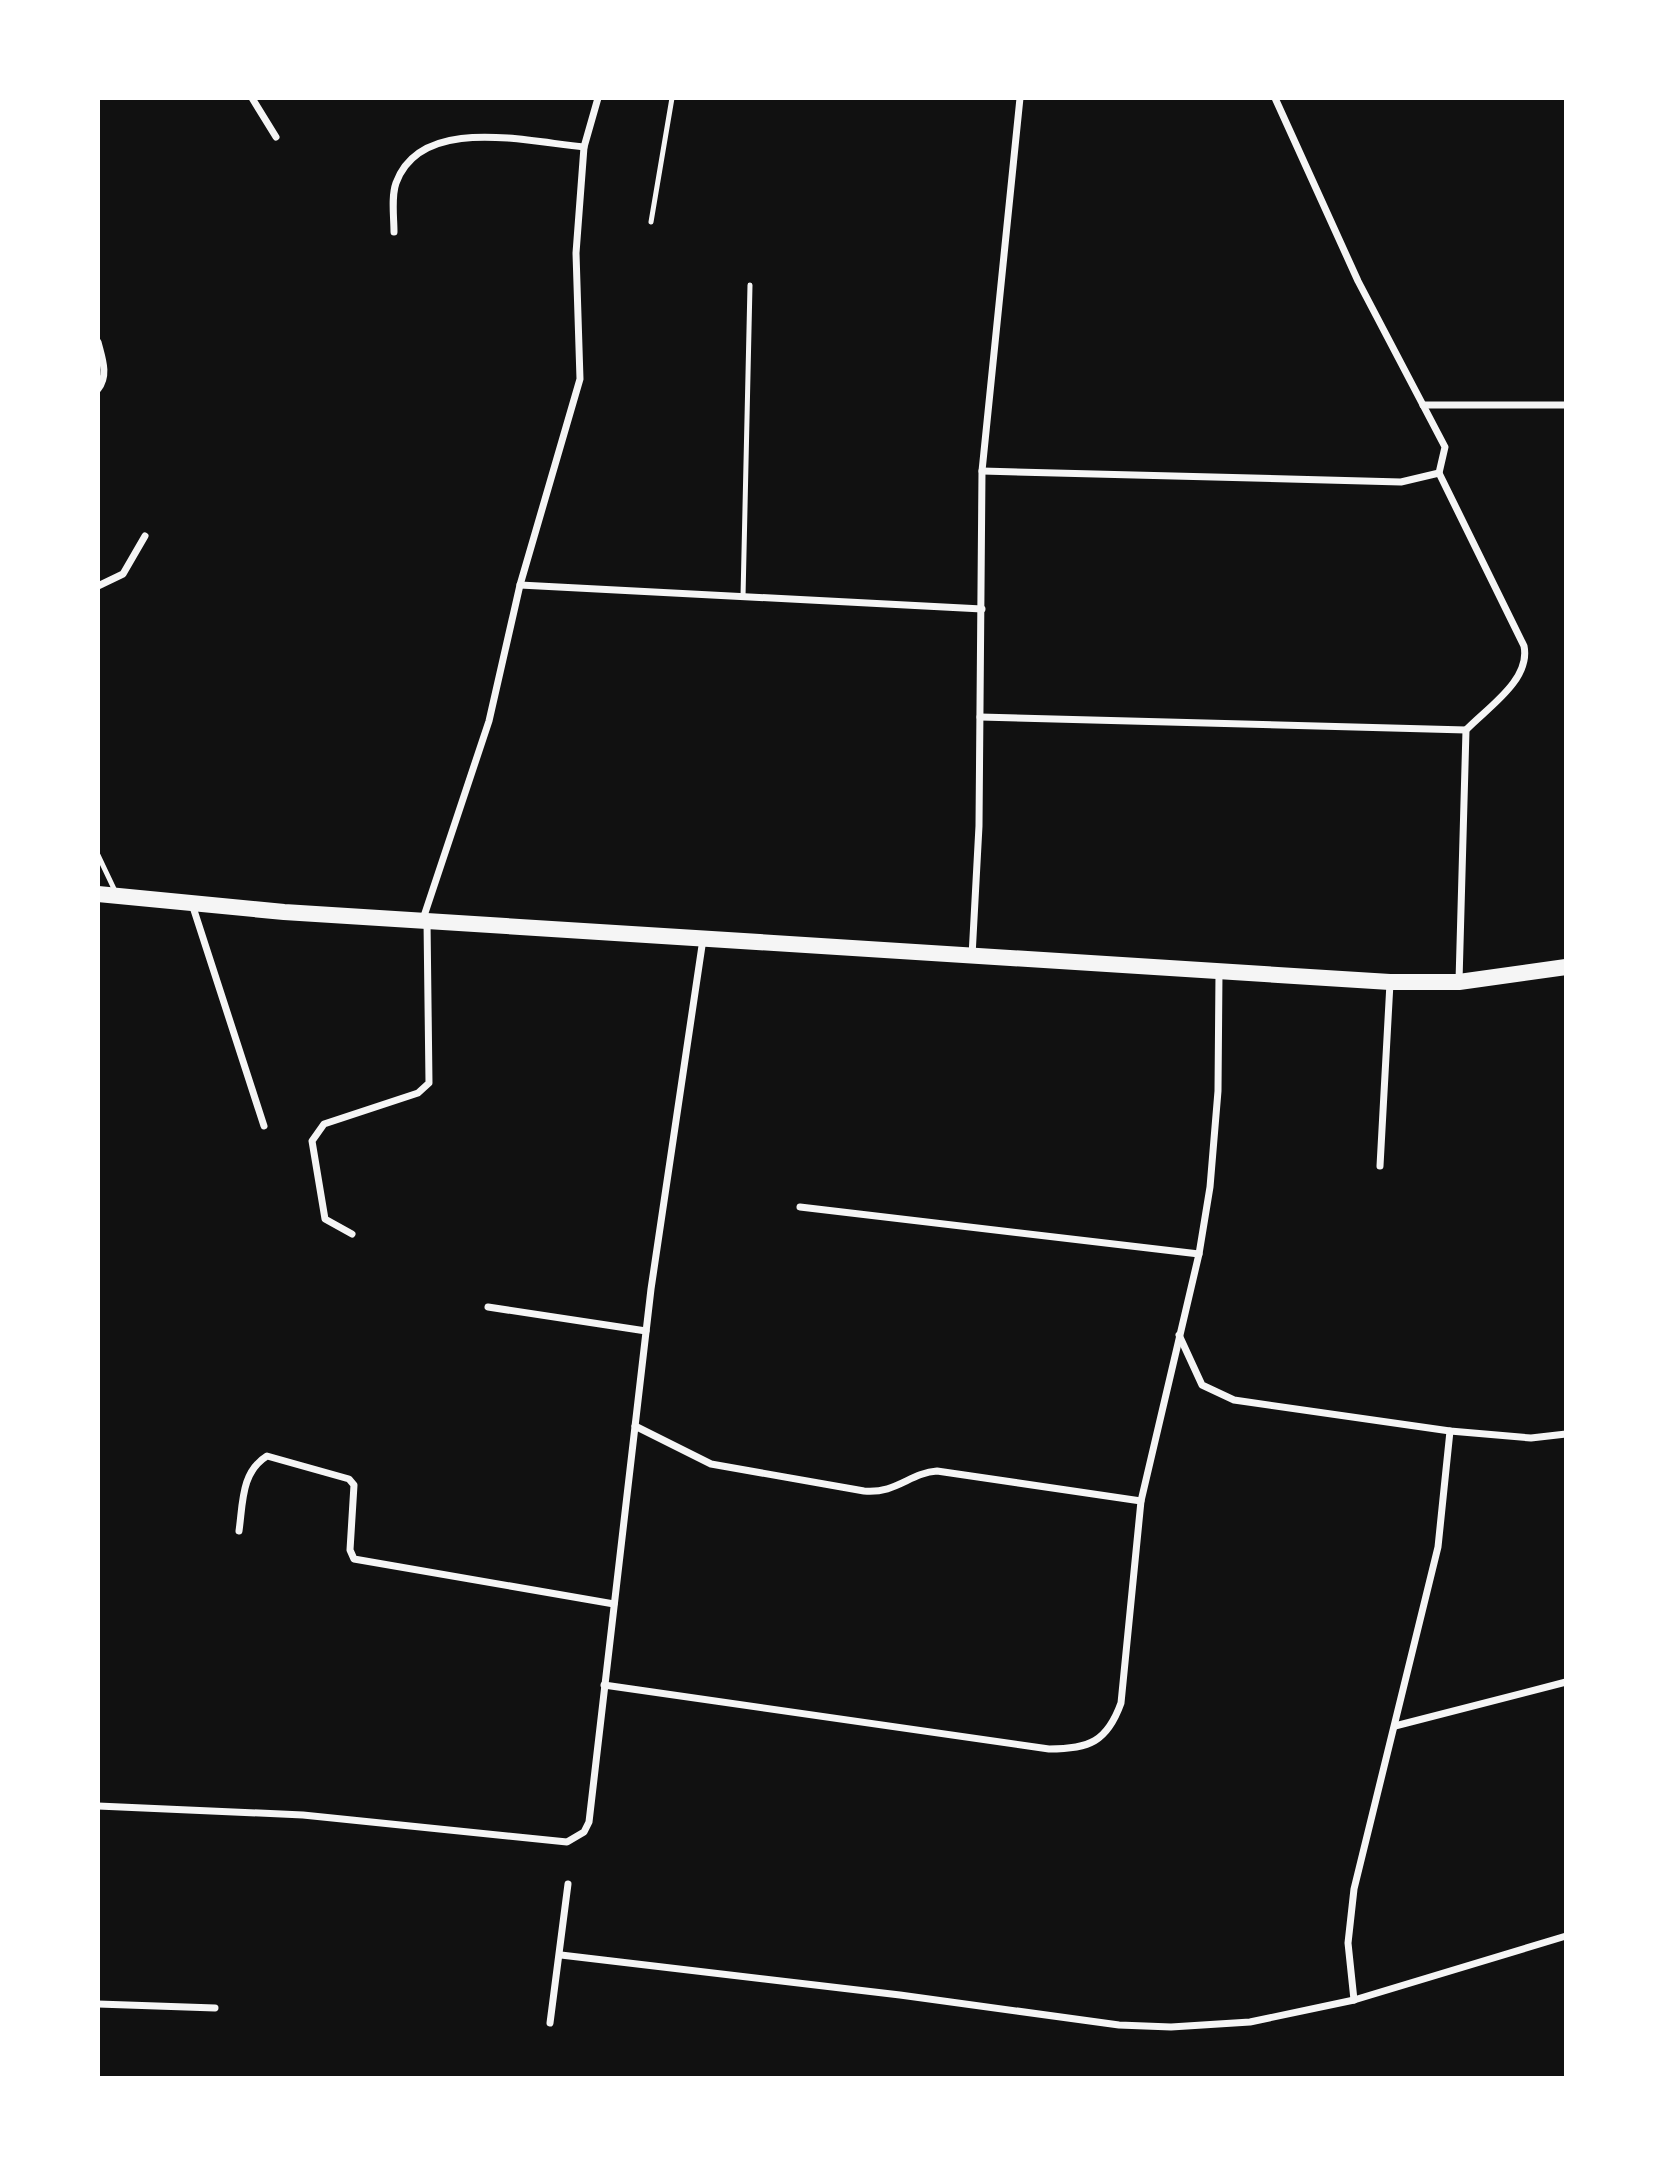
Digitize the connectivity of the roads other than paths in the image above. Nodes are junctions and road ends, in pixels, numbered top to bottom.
1 (252, 98) edge
2 (597, 98) edge
3 (673, 98) edge
4 (1020, 98) edge
5 (1275, 98) edge
6 (276, 137) dead end
7 (584, 147) junction
8 (651, 222) dead end
9 (394, 232) dead end
10 (750, 285) dead end
11 (98, 342) edge
12 (98, 389) edge
13 (1423, 405) junction
14 (1566, 405) edge
15 (982, 471) junction
16 (1439, 473) junction
17 (145, 536) dead end
18 (520, 585) junction
19 (98, 586) edge
20 (743, 597) junction
21 (982, 609) junction
22 (980, 718) junction
23 (1466, 730) junction
24 (98, 855) edge
25 (98, 894) edge
26 (117, 896) junction
27 (192, 903) junction
28 (425, 920) junction
29 (703, 937) junction
30 (972, 956) junction
31 (1566, 967) edge
32 (1219, 973) junction
33 (1390, 982) junction
34 (1459, 982) junction
35 (264, 1126) dead end
36 (1380, 1166) dead end
37 (800, 1207) dead end
38 (352, 1234) dead end
39 (1199, 1254) junction
40 (488, 1307) dead end
41 (646, 1332) junction
42 (1179, 1335) junction
43 (635, 1426) junction
44 (1450, 1431) junction
45 (1566, 1434) edge
46 (1141, 1501) junction
47 (239, 1531) dead end
48 (614, 1604) junction
49 (1566, 1682) edge
50 (604, 1685) junction
51 (1395, 1726) junction
52 (98, 1806) edge
53 (569, 1884) dead end
54 (1566, 1936) edge
55 (561, 1955) junction
56 (1354, 2000) junction
57 (98, 2004) edge
58 (215, 2008) dead end
59 (550, 2023) dead end

1 - 6 street
2 - 7 street
3 - 8 lane
4 - 15 street
5 - 13 street
7 - 9 street
7 - 18 street
10 - 20 lane
11 - 12 street
13 - 14 street
13 - 16 street
15 - 16 street
15 - 21 street
16 - 23 street
17 - 19 street
18 - 20 street
18 - 28 street
20 - 21 street
21 - 22 street
22 - 23 street
22 - 30 street
23 - 34 street
24 - 26 lane
25 - 26 main road
26 - 27 main road
27 - 28 main road
27 - 35 street
28 - 29 main road
28 - 38 street
29 - 30 main road
29 - 41 street
30 - 32 main road
31 - 34 main road
32 - 33 main road
32 - 39 street
33 - 34 main road
33 - 36 street
37 - 39 street
39 - 42 street
40 - 41 street
41 - 43 street
42 - 44 street
42 - 46 street
43 - 46 street
43 - 48 street
44 - 45 street
44 - 51 street
46 - 50 street
47 - 48 street
48 - 50 street
49 - 51 street
50 - 52 street
51 - 56 street
53 - 55 street
54 - 56 street
55 - 56 street
55 - 59 street
57 - 58 street

